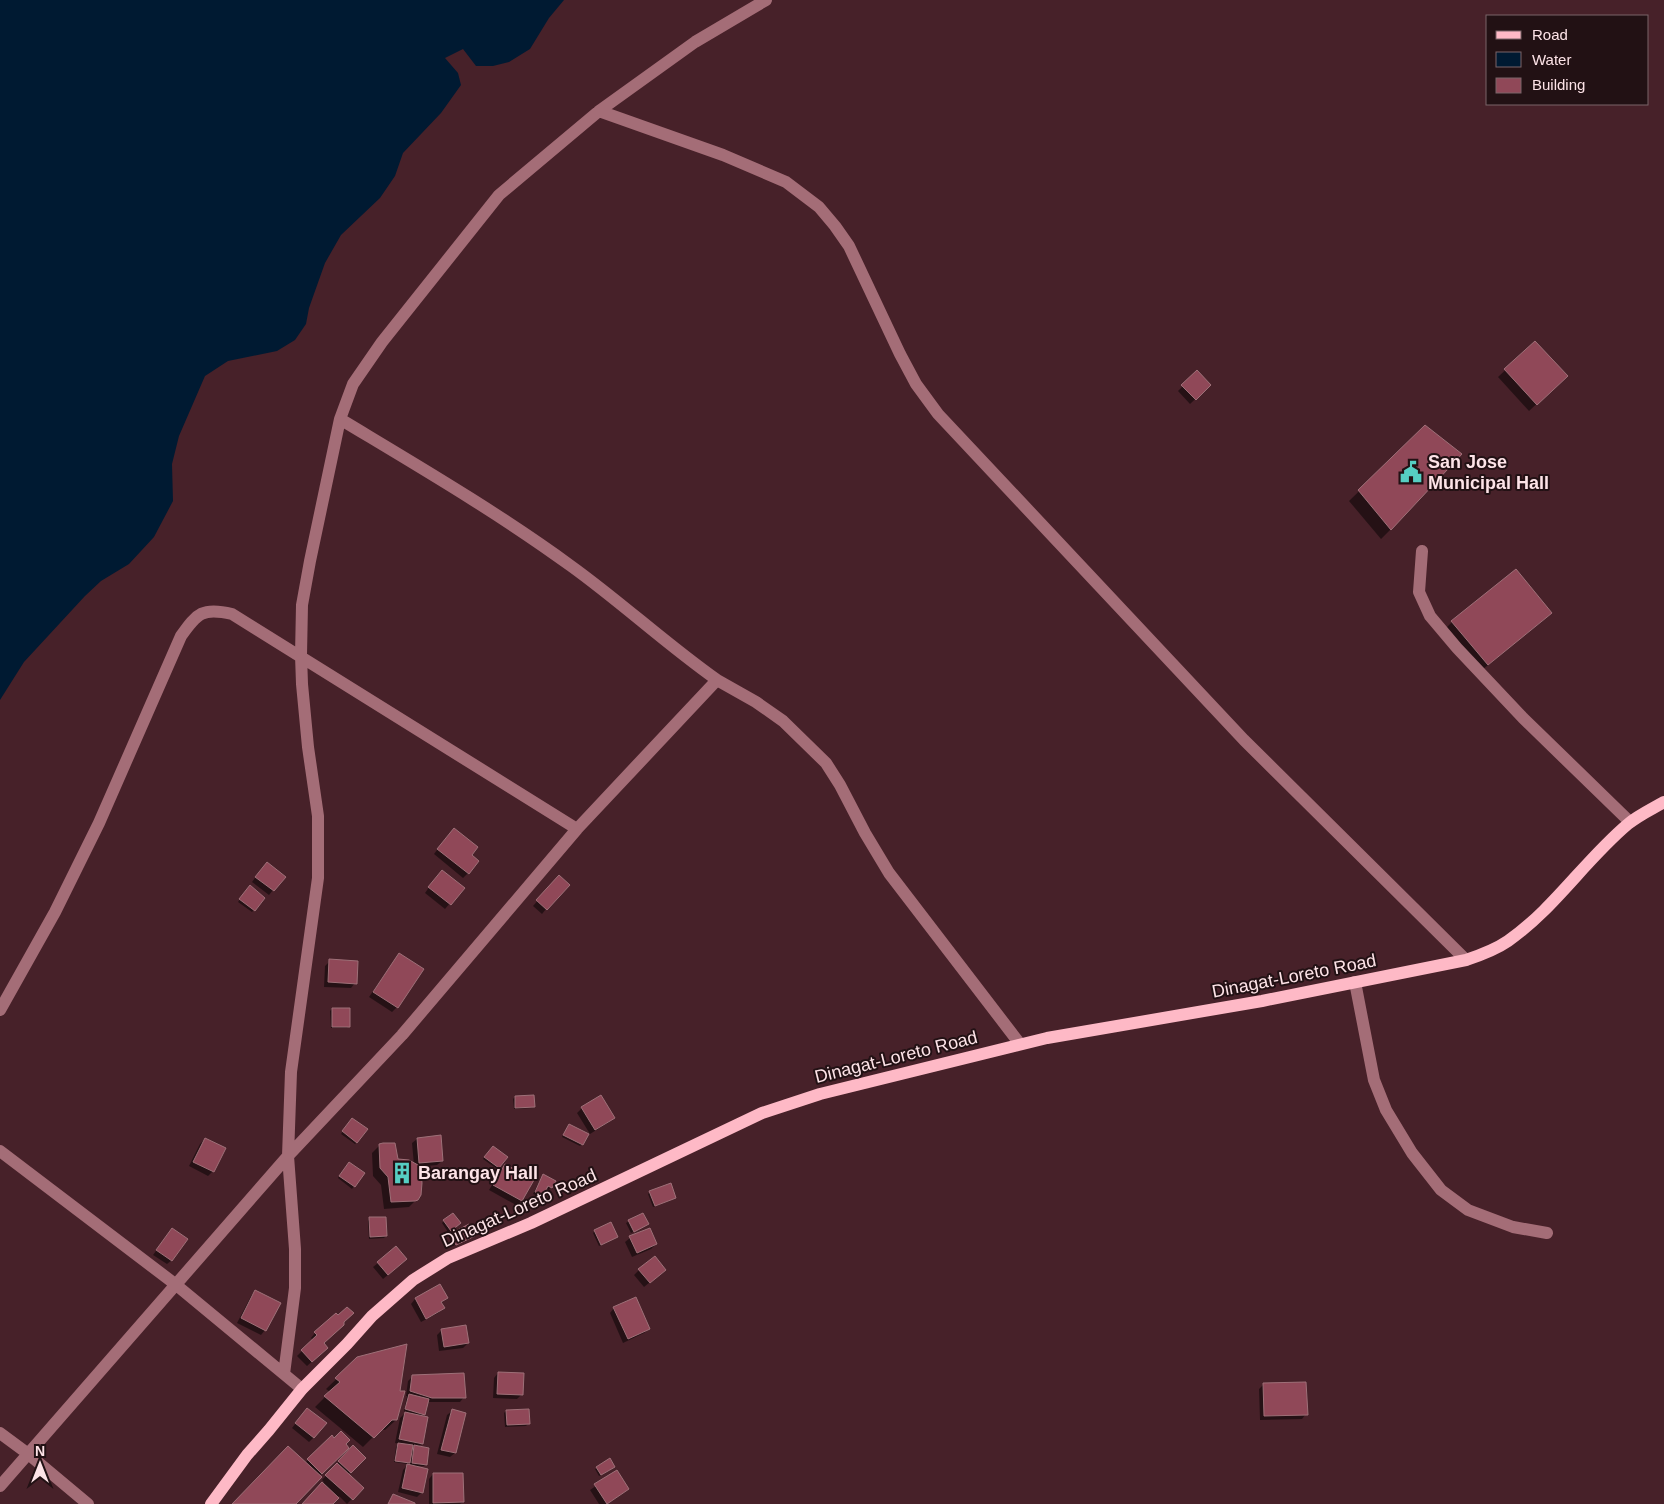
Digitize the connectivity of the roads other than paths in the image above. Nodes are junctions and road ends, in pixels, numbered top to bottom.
1 (766, 0) edge
2 (599, 111) junction
3 (340, 420) junction
4 (1422, 550) dead end
5 (301, 655) junction
6 (717, 680) junction
7 (1664, 802) edge
8 (1630, 822) junction
9 (577, 829) junction
10 (1466, 960) junction
11 (1355, 982) junction
12 (0, 1010) edge
13 (1020, 1044) junction
14 (0, 1151) edge
15 (288, 1156) junction
16 (1547, 1233) dead end
17 (175, 1284) junction
18 (284, 1374) junction
19 (302, 1389) junction
20 (0, 1433) edge
21 (27, 1454) junction
22 (0, 1486) edge
23 (88, 1504) edge
24 (211, 1504) edge

1 - 2 street
2 - 3 street
2 - 10 street
3 - 5 street
3 - 6 street
4 - 8 street
5 - 9 street
5 - 12 street
5 - 15 street
6 - 9 street
6 - 13 street
7 - 8 main road, Dinagat-Loreto Road
8 - 10 main road, Dinagat-Loreto Road
9 - 15 street
10 - 11 main road, Dinagat-Loreto Road
11 - 13 main road, Dinagat-Loreto Road
11 - 16 street
13 - 19 main road, Dinagat-Loreto Road
14 - 17 street
15 - 17 street
15 - 18 street
17 - 18 street
17 - 21 street
18 - 19 street
19 - 24 main road, Dinagat-Loreto Road
20 - 21 street
21 - 22 street
21 - 23 street

